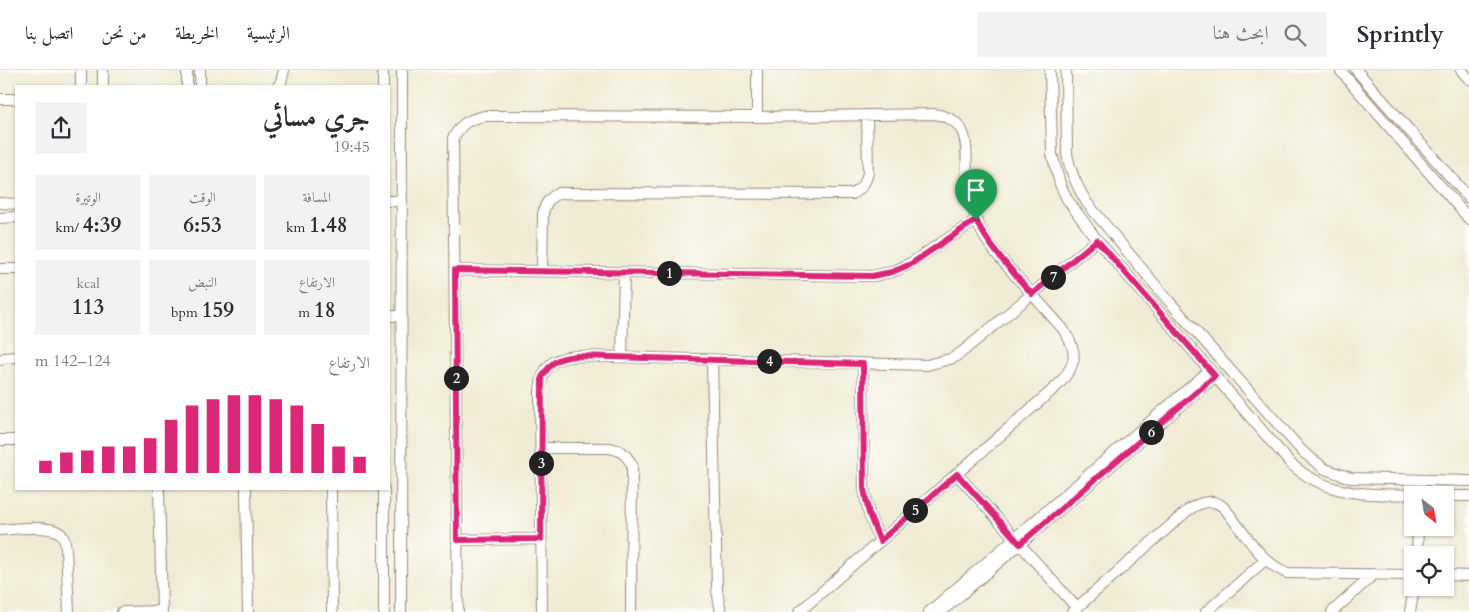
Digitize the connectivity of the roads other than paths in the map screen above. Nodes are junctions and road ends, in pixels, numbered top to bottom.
1 (80, 70) edge
2 (103, 70) edge
3 (187, 70) edge
4 (200, 70) edge
5 (284, 70) edge
6 (383, 70) edge
7 (402, 70) edge
8 (757, 70) edge
9 (1050, 70) edge
10 (1066, 70) edge
11 (1340, 70) edge
12 (1356, 70) edge
13 (1461, 70) edge
14 (1469, 79) edge
15 (1368, 83) junction
16 (80, 85) edge
17 (103, 85) edge
18 (187, 85) edge
19 (200, 85) edge
20 (279, 85) edge
21 (383, 85) edge
22 (1358, 91) junction
23 (0, 99) edge
24 (15, 99) edge
25 (867, 115) junction
26 (757, 117) junction
27 (1469, 198) edge
28 (390, 201) edge
29 (401, 201) junction
30 (0, 203) edge
31 (15, 204) edge
32 (0, 218) edge
33 (15, 218) edge
34 (1469, 219) edge
35 (976, 220) junction
36 (1097, 240) junction
37 (0, 269) edge
38 (15, 269) edge
39 (455, 270) junction
40 (542, 271) junction
41 (624, 273) junction
42 (1032, 294) junction
43 (1166, 299) junction
44 (1156, 308) junction
45 (390, 316) edge
46 (402, 316) junction
47 (15, 357) edge
48 (622, 358) junction
49 (0, 360) edge
50 (712, 360) junction
51 (863, 364) junction
52 (1212, 373) junction
53 (0, 440) edge
54 (15, 440) edge
55 (541, 448) junction
56 (957, 474) junction
57 (1351, 478) junction
58 (1469, 481) edge
59 (159, 490) edge
60 (246, 490) edge
61 (331, 490) edge
62 (384, 490) edge
63 (1348, 492) junction
64 (1404, 494) edge
65 (1454, 496) edge
66 (1469, 496) edge
67 (0, 530) edge
68 (541, 539) junction
69 (457, 540) junction
70 (880, 541) junction
71 (1017, 541) junction
72 (1265, 560) junction
73 (1374, 574) junction
74 (1404, 575) edge
75 (1454, 575) edge
76 (1469, 576) edge
77 (1413, 596) edge
78 (1074, 610) edge
79 (162, 611) edge
80 (69, 612) edge
81 (122, 612) edge
82 (248, 612) edge
83 (332, 612) edge
84 (384, 612) edge
85 (402, 612) edge
86 (458, 612) edge
87 (542, 612) edge
88 (631, 612) edge
89 (722, 612) edge
90 (799, 612) edge
91 (929, 612) edge
92 (941, 612) edge
93 (1206, 612) edge
94 (1332, 612) edge
95 (1410, 612) edge

1 - 16 street
2 - 17 street
3 - 18 street
4 - 19 street
5 - 20 street
6 - 21 street
7 - 29 street
8 - 26 street
9 - 36 street
10 - 43 street
11 - 22 street
12 - 15 street
13 - 14 street
15 - 22 street
15 - 27 street
22 - 34 street
23 - 24 street
25 - 26 street
25 - 35 street
25 - 40 street
26 - 39 street
28 - 29 street
29 - 46 street
30 - 31 street
32 - 33 street
35 - 41 street
35 - 42 street
36 - 42 street
36 - 44 street
37 - 38 street
39 - 40 street
39 - 69 street
40 - 41 street
41 - 48 street
42 - 51 street
42 - 56 street
43 - 44 street
43 - 57 street
44 - 52 street
45 - 46 street
46 - 85 street
47 - 49 street
48 - 50 street
48 - 55 street
50 - 51 street
50 - 89 street
51 - 70 street
52 - 63 street
52 - 71 street
53 - 54 street
55 - 68 street
55 - 88 street
56 - 70 street
56 - 71 street
57 - 58 street
57 - 63 street
59 - 79 street
60 - 82 street
61 - 83 street
62 - 84 street
63 - 64 street
65 - 66 street
67 - 80 street
68 - 69 street
68 - 87 street
69 - 86 street
70 - 90 street
71 - 78 street
71 - 91 street
71 - 92 street
72 - 73 street
72 - 78 street
72 - 93 street
73 - 74 street
73 - 94 street
75 - 76 street
77 - 95 street
79 - 81 street

